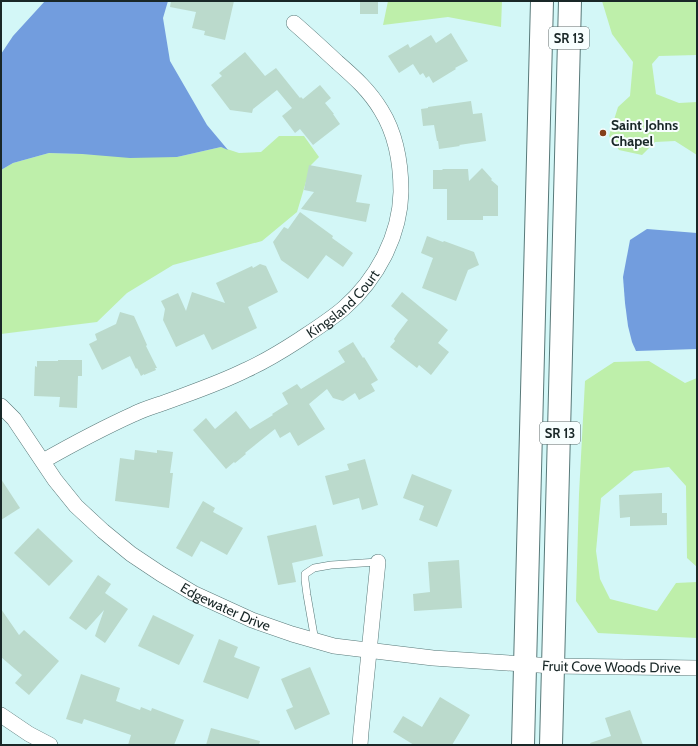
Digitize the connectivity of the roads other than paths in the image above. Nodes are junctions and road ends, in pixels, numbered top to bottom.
1 (542, 1) edge
2 (570, 1) edge
3 (294, 23) dead end
4 (540, 73) junction
5 (568, 76) junction
6 (1, 406) edge
7 (43, 461) junction
8 (378, 562) joint
9 (315, 641) junction
10 (369, 650) junction
11 (525, 664) junction
12 (553, 666) junction
13 (697, 668) edge
14 (1, 715) edge
15 (50, 745) edge
16 (360, 745) edge
17 (523, 745) edge
18 (551, 745) edge

1 - 4 main road, SR 13
2 - 5 main road, SR 13
3 - 7 street, Kingsland Court
4 - 5 main road
4 - 11 main road, SR 13
5 - 12 main road, SR 13
6 - 7 street, Edgewater Drive
7 - 9 street, Edgewater Drive
8 - 9 lane
8 - 10 street
9 - 10 street, Edgewater Drive
10 - 11 street, Edgewater Drive
10 - 16 street
11 - 12 street, Fruit Cove Woods Drive
11 - 17 main road, SR 13
12 - 13 street, Fruit Cove Woods Drive
12 - 18 main road, SR 13
14 - 15 street

